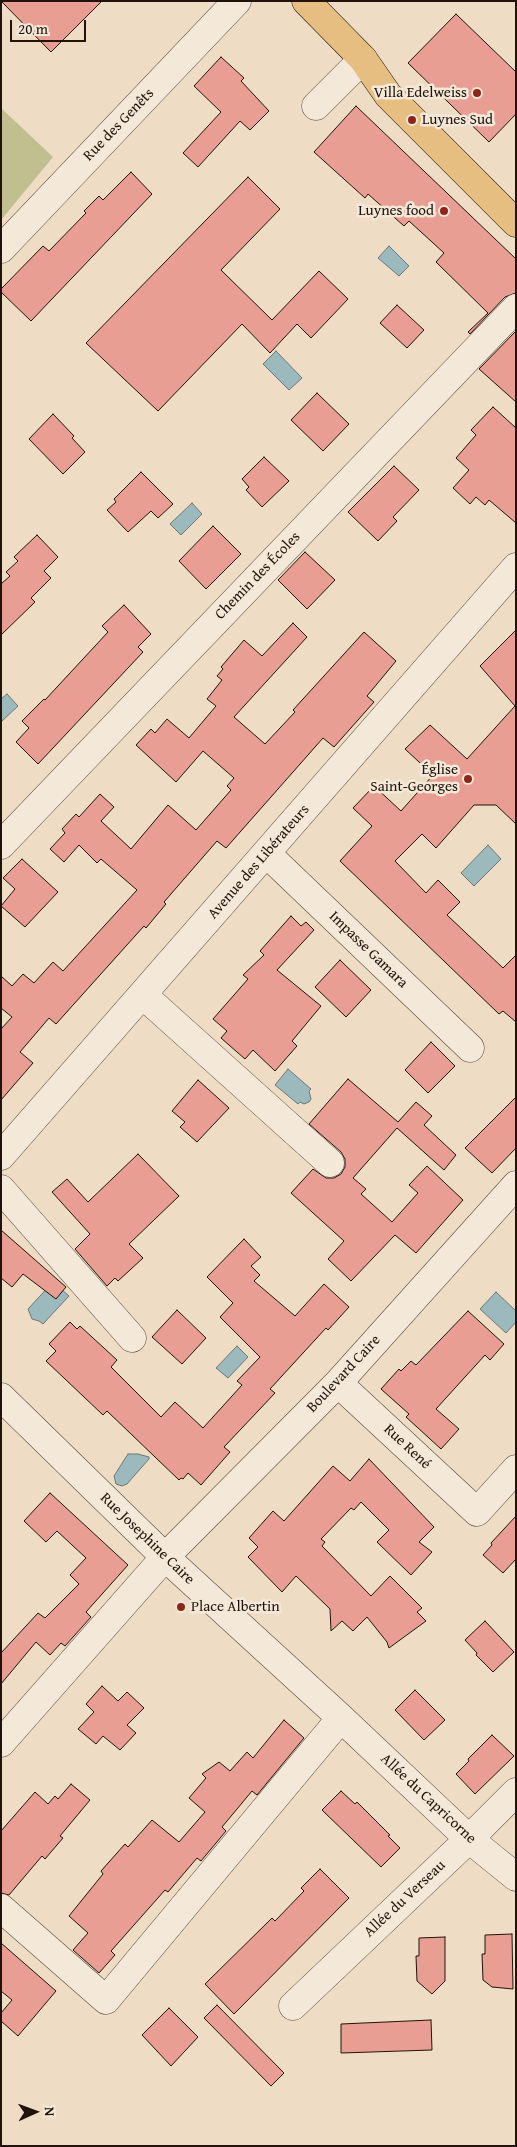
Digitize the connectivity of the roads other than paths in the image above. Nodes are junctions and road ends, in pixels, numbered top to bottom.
1 (237, 1) edge
2 (285, 1) edge
3 (306, 1) edge
4 (357, 64) junction
5 (316, 106) dead end
6 (516, 223) edge
7 (1, 249) edge
8 (516, 308) edge
9 (516, 567) edge
10 (1, 845) edge
11 (266, 852) junction
12 (143, 995) junction
13 (470, 1048) dead end
14 (1, 1156) edge
15 (330, 1163) dead end
16 (1, 1189) edge
17 (511, 1199) edge
18 (132, 1338) dead end
19 (338, 1383) junction
20 (1, 1397) edge
21 (516, 1469) edge
22 (165, 1557) junction
23 (341, 1718) junction
24 (1, 1743) edge
25 (516, 1792) edge
26 (469, 1839) junction
27 (516, 1877) edge
28 (1, 1908) edge
29 (292, 2006) dead end

1 - 7 street, Rue des Genêts
2 - 4 main road
3 - 4 main road
4 - 5 street
4 - 6 main road
8 - 10 street, Chemin des Écoles
9 - 11 street, Avenue des Libérateurs
11 - 12 street, Avenue des Libérateurs
11 - 13 street, Impasse Gamara
12 - 14 street, Avenue des Libérateurs
12 - 15 street
16 - 18 street
17 - 19 street, Boulevard Caire
19 - 21 street, Rue René
19 - 22 street, Boulevard Caire
20 - 22 street, Rue Josephine Caire
22 - 23 street, Rue Josephine Caire
22 - 24 street, Boulevard Caire
23 - 26 street, Allée du Capricorne
23 - 28 street
25 - 26 street, Allée du Verseau
26 - 27 street, Allée du Capricorne
26 - 29 street, Allée du Verseau

